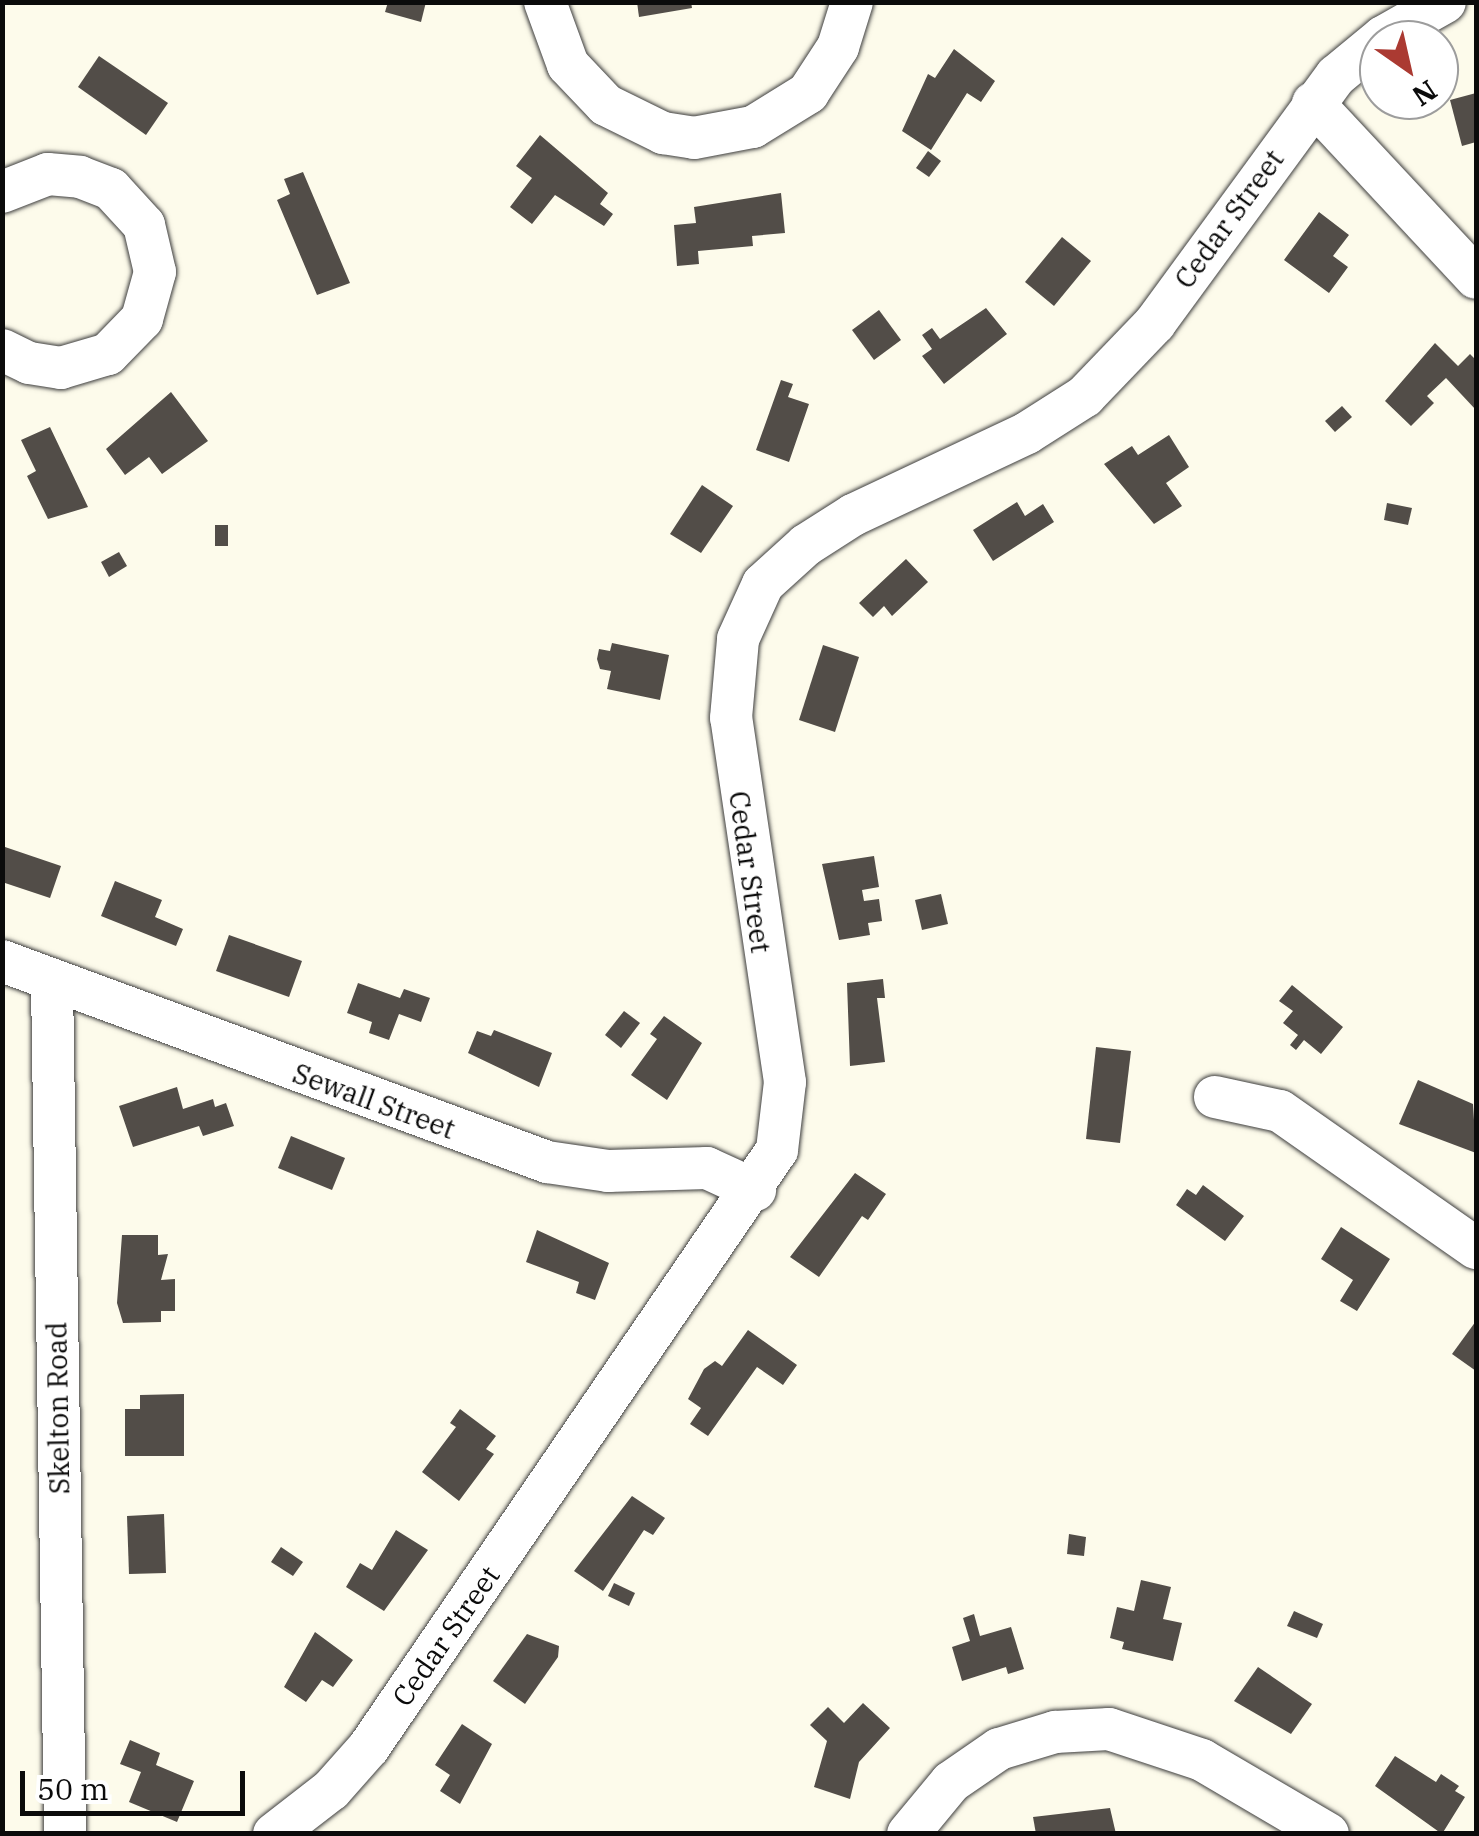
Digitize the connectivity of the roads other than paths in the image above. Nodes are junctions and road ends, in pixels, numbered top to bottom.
1 (545, 2) edge
2 (852, 2) edge
3 (1445, 2) edge
4 (1313, 103) junction
5 (2, 192) edge
6 (1476, 278) edge
7 (2, 350) edge
8 (2, 961) edge
9 (55, 984) junction
10 (1215, 1097) dead end
11 (755, 1190) junction
12 (1476, 1248) edge
13 (65, 1834) edge
14 (274, 1834) edge
15 (908, 1834) edge
16 (1328, 1834) edge

1 - 2 street
3 - 4 street, Cedar Street
4 - 6 street
4 - 11 street, Cedar Street
5 - 7 street
8 - 9 street, Sewall Street
9 - 11 street, Sewall Street
9 - 13 street, Skelton Road
10 - 12 street
11 - 14 street, Cedar Street
15 - 16 street

